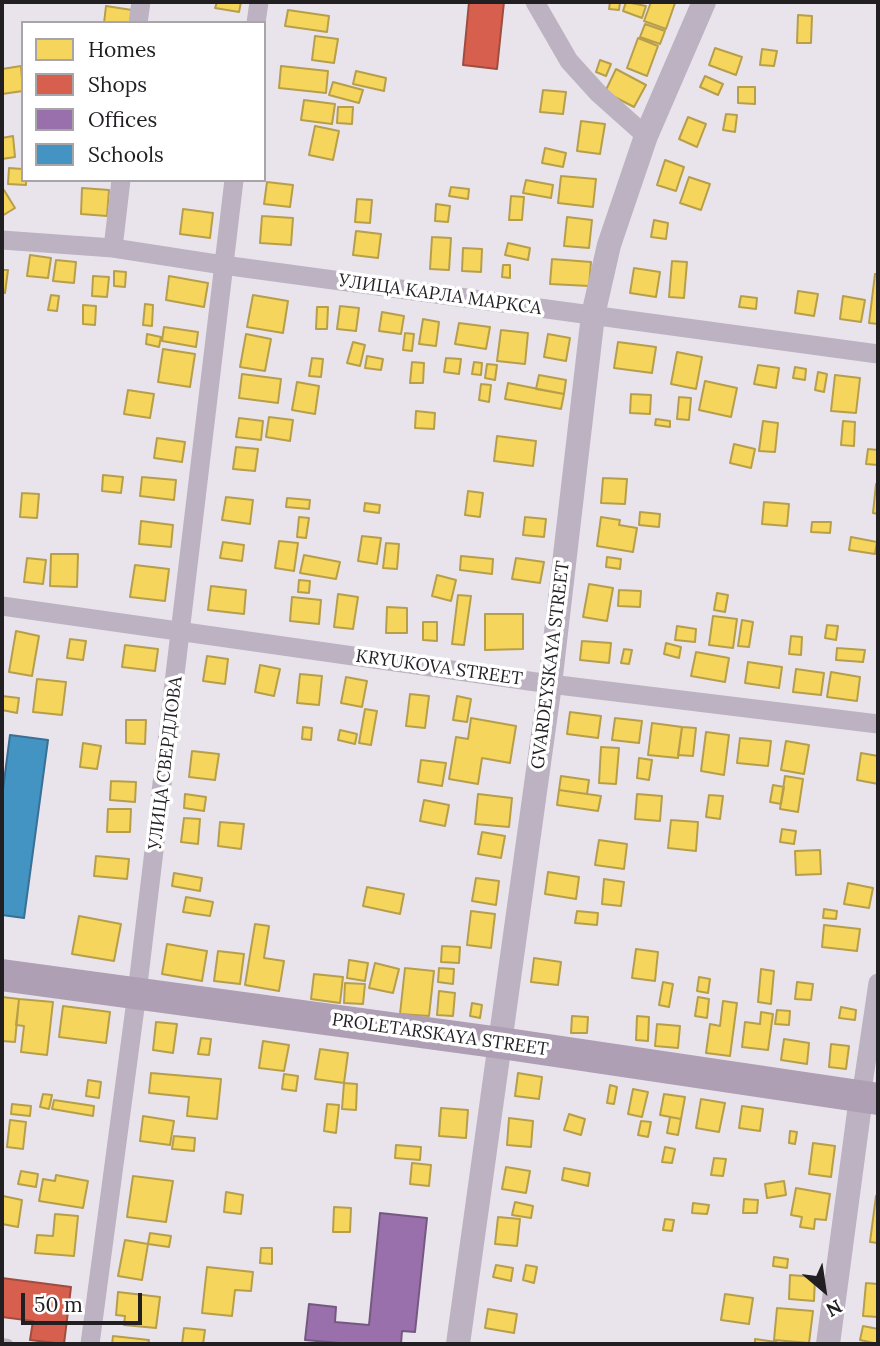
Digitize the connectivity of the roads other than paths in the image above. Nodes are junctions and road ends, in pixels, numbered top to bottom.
1 (141, 2) edge
2 (259, 2) edge
3 (535, 2) edge
4 (704, 2) edge
5 (138, 21) edge
6 (256, 21) edge
7 (646, 136) junction
8 (121, 182) edge
9 (234, 182) edge
10 (2, 240) edge
11 (113, 248) junction
12 (223, 265) junction
13 (593, 315) junction
14 (878, 354) edge
15 (2, 606) edge
16 (182, 633) junction
17 (550, 684) junction
18 (878, 723) edge
19 (2, 975) edge
20 (878, 983) edge
21 (137, 993) junction
22 (500, 1043) junction
23 (869, 1098) edge
24 (2, 1343) edge
25 (8, 1344) edge
26 (90, 1344) edge
27 (458, 1344) edge
28 (828, 1344) edge

1 - 5 street
2 - 6 street
3 - 7 street
4 - 7 street, GVARDEYSKAYA STREET
7 - 13 street, GVARDEYSKAYA STREET
8 - 11 street
9 - 12 street, УЛИЦА СВЕРДЛОВА
10 - 11 street, УЛИЦА КАРЛА МАРКСА
11 - 12 street, УЛИЦА КАРЛА МАРКСА
12 - 13 street, УЛИЦА КАРЛА МАРКСА
12 - 16 street, УЛИЦА СВЕРДЛОВА
13 - 14 street, УЛИЦА КАРЛА МАРКСА
13 - 17 street, GVARDEYSKAYA STREET
15 - 16 street, KRYUKOVA STREET
16 - 17 street, KRYUKOVA STREET
16 - 21 street, УЛИЦА СВЕРДЛОВА
17 - 18 street, KRYUKOVA STREET
17 - 22 street, GVARDEYSKAYA STREET
19 - 21 main road, PROLETARSKAYA STREET
20 - 23 street
21 - 22 main road, PROLETARSKAYA STREET
21 - 26 street, УЛИЦА СВЕРДЛОВА
22 - 23 main road, PROLETARSKAYA STREET
22 - 27 street, GVARDEYSKAYA STREET
23 - 28 street
24 - 25 lane

